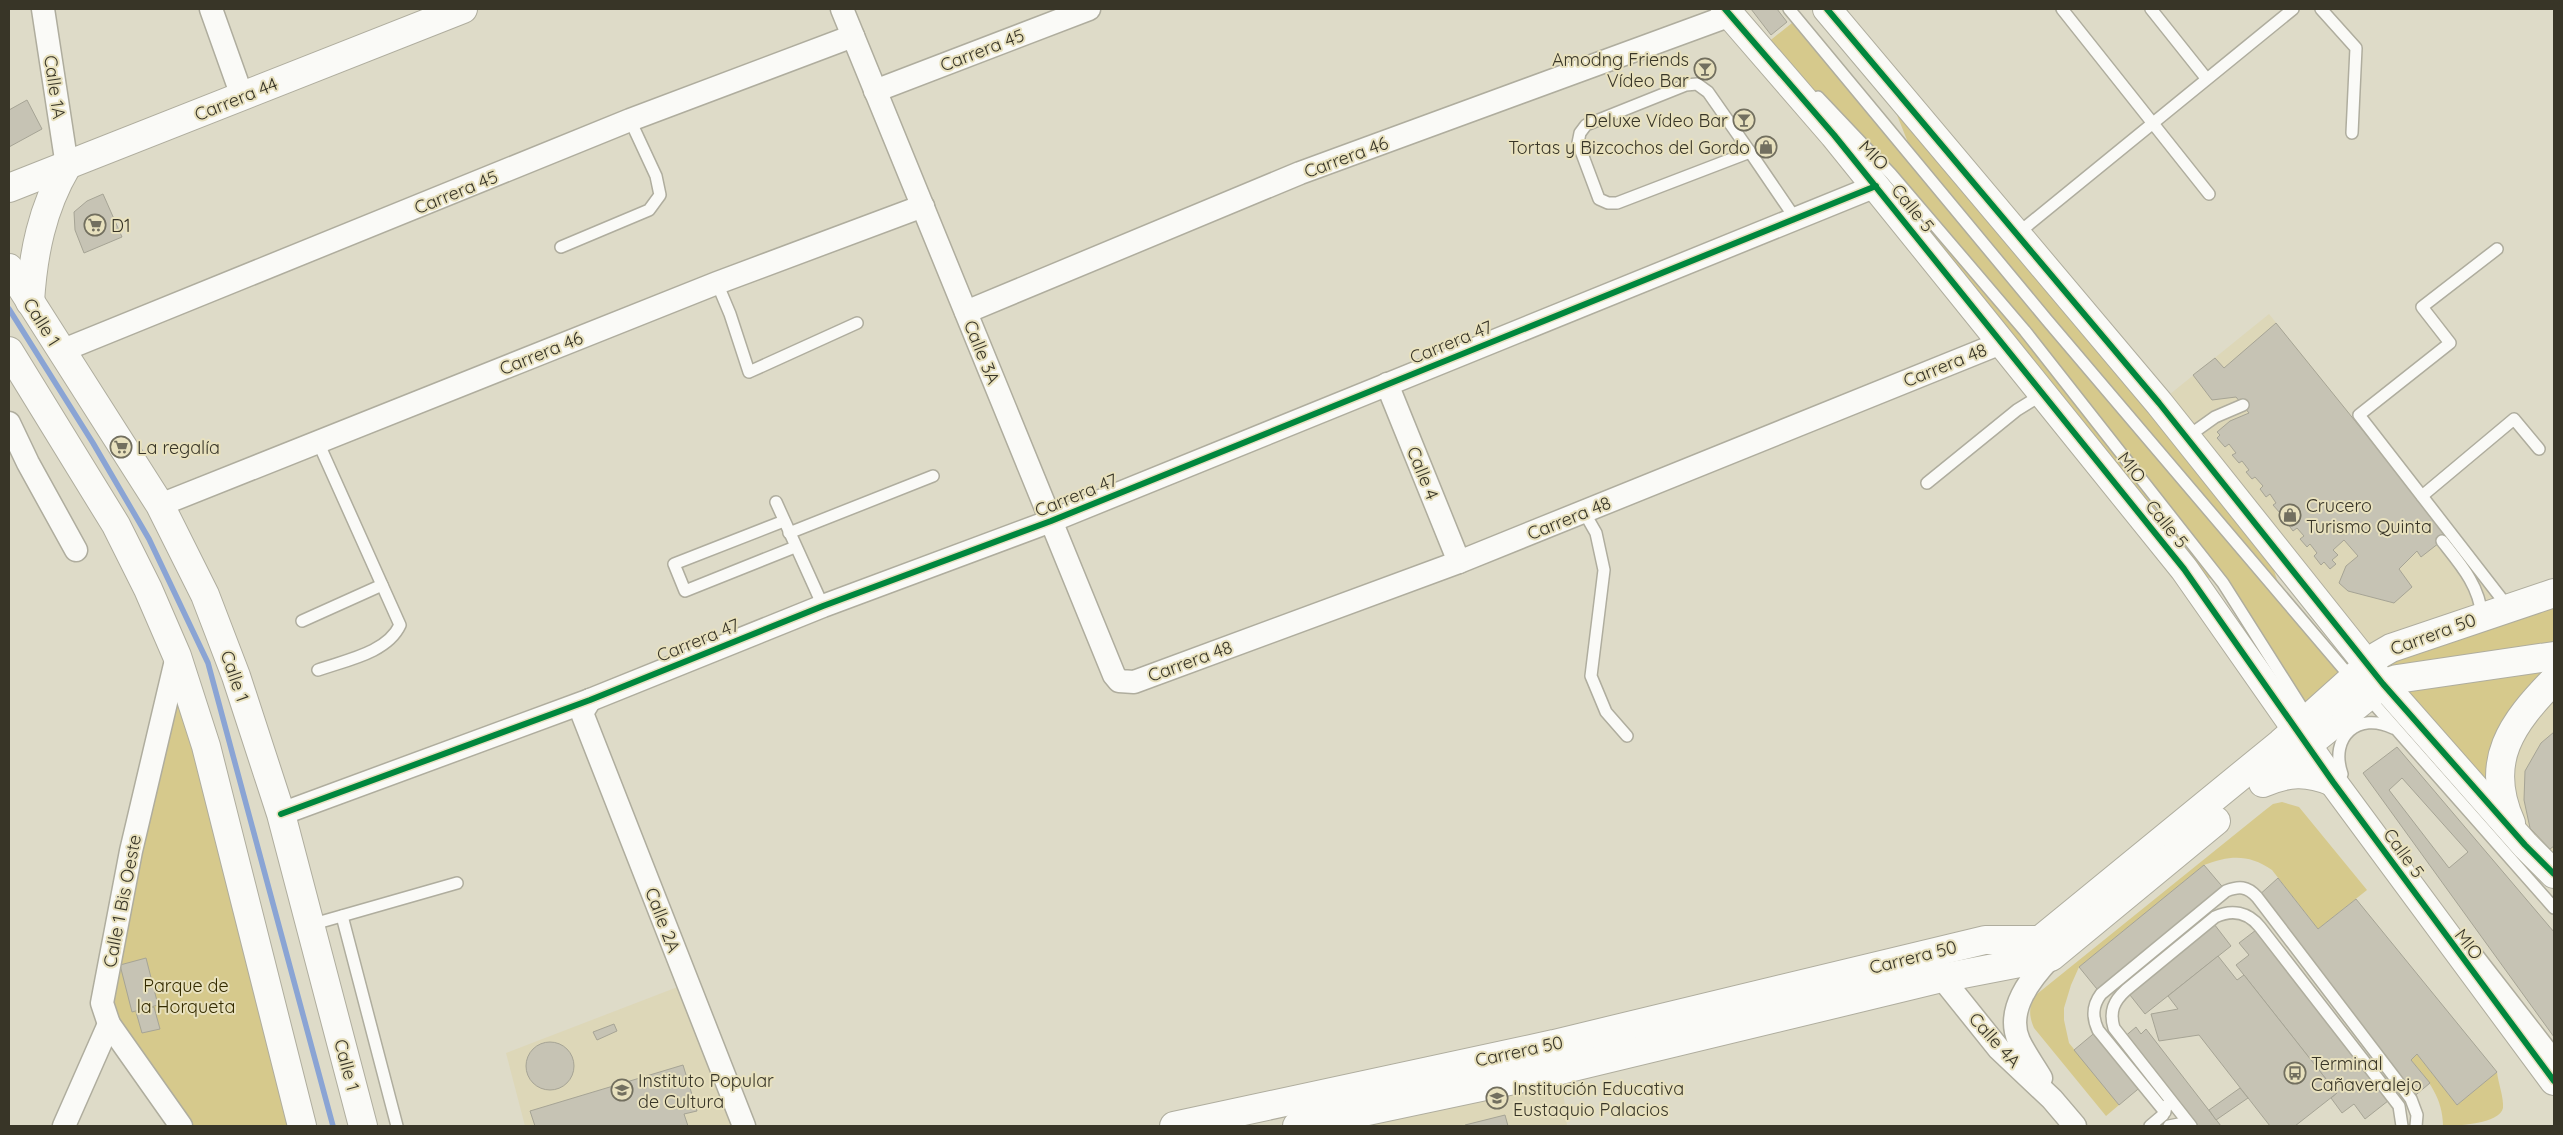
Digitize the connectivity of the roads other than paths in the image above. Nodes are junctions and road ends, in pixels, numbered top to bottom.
1 (44, 9) edge
2 (211, 9) edge
3 (463, 9) edge
4 (842, 9) edge
5 (1089, 9) edge
6 (1789, 9) edge
7 (1827, 9) edge
8 (2062, 9) edge
9 (2151, 9) edge
10 (2294, 9) edge
11 (2321, 9) edge
12 (1732, 11) edge
13 (417, 17) edge
14 (853, 36) junction
15 (1800, 77) dead end
16 (2206, 78) junction
17 (875, 91) junction
18 (1813, 91) dead end
19 (242, 96) junction
20 (630, 120) junction
21 (2152, 122) junction
22 (2352, 133) dead end
23 (1750, 152) junction
24 (67, 166) junction
25 (1876, 186) junction
26 (9, 188) edge
27 (2209, 194) dead end
28 (923, 206) junction
29 (1795, 218) junction
30 (2017, 234) junction
31 (561, 247) dead end
32 (2497, 249) dead end
33 (9, 268) edge
34 (717, 282) junction
35 (30, 302) junction
36 (966, 312) junction
37 (857, 323) dead end
38 (2001, 343) junction
39 (9, 351) edge
40 (61, 352) junction
41 (1387, 384) junction
42 (2043, 394) junction
43 (2243, 405) dead end
44 (9, 423) edge
45 (2186, 437) junction
46 (318, 442) junction
47 (2540, 449) dead end
48 (933, 476) dead end
49 (1927, 483) dead end
50 (2422, 496) junction
51 (776, 502) dead end
52 (160, 505) junction
53 (1584, 512) junction
54 (784, 521) junction
55 (1051, 521) junction
56 (789, 534) junction
57 (2442, 541) dead end
58 (795, 547) junction
59 (76, 550) dead end
60 (1459, 562) junction
61 (382, 585) junction
62 (2554, 593) edge
63 (823, 606) junction
64 (2508, 607) junction
65 (2482, 616) junction
66 (302, 621) dead end
67 (177, 656) junction
68 (2554, 656) edge
69 (318, 670) dead end
70 (2554, 680) edge
71 (2367, 681) junction
72 (1134, 682) joint
73 (580, 707) junction
74 (2394, 729) junction
75 (1627, 736) dead end
76 (2314, 738) junction
77 (2341, 779) junction
78 (2263, 783) junction
79 (2360, 798) dead end
80 (281, 814) junction
81 (2525, 845) junction
82 (2554, 874) edge
83 (457, 883) dead end
84 (2554, 908) edge
85 (2442, 909) dead end
86 (342, 916) junction
87 (310, 925) junction
88 (2465, 938) dead end
89 (2051, 957) junction
90 (1942, 978) junction
91 (110, 1024) junction
92 (2554, 1053) edge
93 (2554, 1082) edge
94 (2167, 1096) junction
95 (2052, 1099) junction
96 (2165, 1112) junction
97 (64, 1126) edge
98 (181, 1126) edge
99 (302, 1126) edge
100 (363, 1126) edge
101 (397, 1126) edge
102 (744, 1126) edge
103 (1174, 1126) edge
104 (1297, 1126) edge
105 (2075, 1126) edge
106 (2150, 1126) edge
107 (2172, 1126) edge
108 (2186, 1126) edge
109 (2191, 1126) edge
110 (2402, 1126) edge
111 (2416, 1126) edge

1 - 24 street, Calle 1A
2 - 19 street
3 - 13 main road, Carrera 44
4 - 14 street, Calle 3A
5 - 17 street, Carrera 45
6 - 71 lane, MIO
7 - 30 main road
8 - 21 lane
9 - 16 lane
10 - 16 lane
11 - 22 lane
12 - 15 lane
12 - 25 main road, Calle 5
12 - 36 street, Carrera 46
13 - 19 main road, Carrera 44
14 - 17 street, Calle 3A
14 - 20 street, Carrera 45
16 - 21 lane
17 - 28 street, Calle 3A
18 - 76 lane, MIO
19 - 24 main road, Carrera 44
20 - 31 lane
20 - 40 street, Carrera 45
21 - 27 lane
21 - 30 lane
23 - 23 lane
23 - 29 lane
24 - 26 main road, Carrera 44
24 - 35 main road
25 - 29 street, Carrera 47
25 - 38 main road, Calle 5
28 - 34 street, Carrera 46
28 - 36 street, Calle 3A
29 - 41 street, Carrera 47
30 - 45 main road
32 - 50 lane
33 - 35 main road, Calle 1
34 - 37 lane
34 - 46 street, Carrera 46
35 - 40 main road, Calle 1
36 - 55 street, Calle 3A
38 - 42 main road, Calle 5
38 - 53 street, Carrera 48
39 - 67 main road
40 - 52 main road, Calle 1
41 - 55 street, Carrera 47
41 - 60 street, Calle 4
42 - 49 lane
42 - 76 main road, Calle 5
43 - 45 lane
44 - 59 street
45 - 71 main road
46 - 52 street, Carrera 46
46 - 61 lane
47 - 50 lane
48 - 56 lane
50 - 64 lane
51 - 54 lane
52 - 80 main road, Calle 1
53 - 60 street, Carrera 48
53 - 75 lane
54 - 56 lane
54 - 58 lane
55 - 63 street, Carrera 47
55 - 72 street, Calle 3A
56 - 58 lane
57 - 65 lane
58 - 63 lane
60 - 72 street, Carrera 48
61 - 66 lane
61 - 69 lane
62 - 64 main road, Carrera 50
63 - 73 street, Carrera 47
64 - 65 main road, Carrera 50
65 - 71 main road, Carrera 50
67 - 91 street, Calle 1 Bis Oeste
67 - 99 main road
68 - 71 main road, Carrera 50
70 - 81 main road
71 - 74 lane, MIO
71 - 76 main road, Carrera 50
71 - 81 main road
73 - 80 street, Carrera 47
73 - 102 street, Calle 2A
74 - 77 lane
74 - 84 lane, MIO
76 - 77 main road, Calle 5
76 - 78 main road, Carrera 50
76 - 103 main road, Carrera 50
77 - 78 main road
77 - 93 main road, Calle 5
78 - 89 main road, Carrera 50
79 - 85 lane
80 - 87 main road, Calle 1
81 - 82 main road
83 - 86 lane
86 - 87 lane
86 - 101 lane
87 - 100 main road, Calle 1
88 - 92 lane, MIO
89 - 90 main road, Carrera 50
89 - 95 street, Calle 4A
90 - 95 street, Calle 4A
90 - 104 main road, Carrera 50
91 - 97 street
91 - 98 street, Calle 1 Bis Oeste
94 - 96 lane
94 - 109 lane
94 - 110 lane
95 - 105 street, Calle 4A
96 - 106 lane
96 - 111 lane
107 - 108 lane

